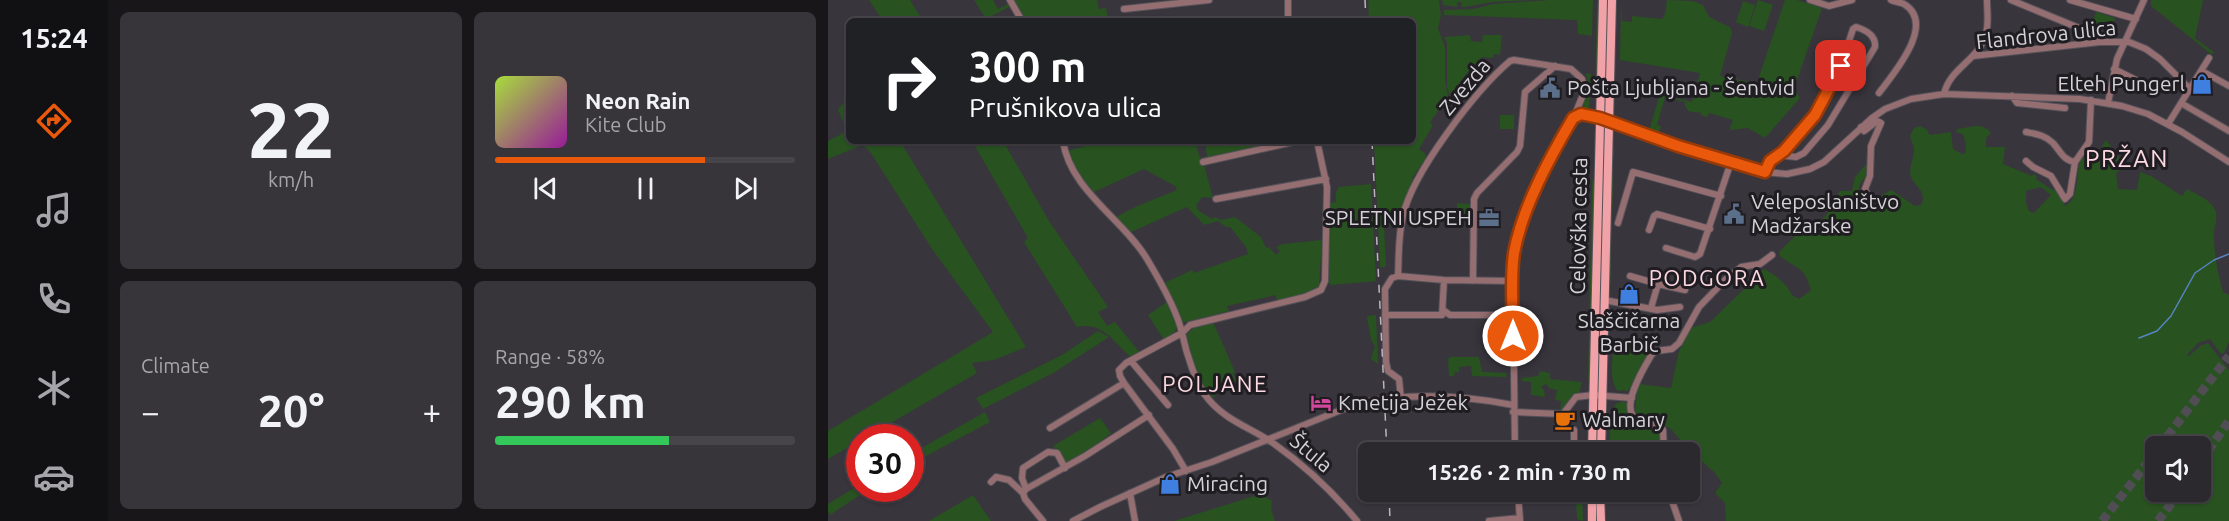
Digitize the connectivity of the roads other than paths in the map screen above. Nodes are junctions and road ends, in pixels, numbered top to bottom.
1 (1010, 0) edge
2 (1209, 0) edge
3 (1288, 0) edge
4 (1603, 0) edge
5 (1612, 0) edge
6 (1810, 0) edge
7 (1852, 0) edge
8 (1891, 0) edge
9 (1987, 0) edge
10 (2012, 0) edge
11 (2070, 0) edge
12 (2144, 0) edge
13 (1124, 9) dead end
14 (1020, 18) edge
15 (1288, 18) edge
16 (2136, 19) junction
17 (2100, 42) junction
18 (2124, 42) junction
19 (1973, 56) junction
20 (2209, 58) dead end
21 (1555, 66) junction
22 (2114, 69) junction
23 (2202, 71) junction
24 (2140, 82) dead end
25 (2229, 86) edge
26 (2190, 89) junction
27 (1880, 93) dead end
28 (1944, 94) junction
29 (2012, 96) junction
30 (2091, 100) junction
31 (2108, 103) junction
32 (2181, 103) junction
33 (2065, 108) dead end
34 (1573, 118) junction
35 (1600, 118) junction
36 (1609, 123) junction
37 (2168, 124) junction
38 (1862, 127) junction
39 (2229, 130) edge
40 (2026, 132) dead end
41 (1065, 144) edge
42 (1284, 144) edge
43 (1318, 144) edge
44 (1779, 155) junction
45 (2026, 161) dead end
46 (1203, 162) dead end
47 (1731, 162) junction
48 (2075, 162) junction
49 (2229, 162) edge
50 (1765, 172) junction
51 (1326, 179) junction
52 (1721, 196) junction
53 (1869, 198) dead end
54 (1216, 199) dead end
55 (1618, 223) dead end
56 (1710, 229) junction
57 (1649, 230) dead end
58 (1665, 248) dead end
59 (1772, 255) dead end
60 (1398, 276) junction
61 (1630, 276) dead end
62 (1444, 280) junction
63 (1473, 281) junction
64 (1513, 281) junction
65 (1658, 284) junction
66 (1685, 290) dead end
67 (1604, 300) junction
68 (1680, 307) dead end
69 (1651, 308) junction
70 (1443, 310) junction
71 (1385, 315) junction
72 (1502, 315) dead end
73 (1182, 333) junction
74 (1131, 361) junction
75 (1124, 383) junction
76 (1593, 395) junction
77 (1602, 396) junction
78 (1632, 398) junction
79 (1401, 399) junction
80 (1168, 405) dead end
81 (1513, 409) junction
82 (1149, 414) junction
83 (1050, 428) dead end
84 (1574, 430) dead end
85 (1266, 440) junction
86 (1514, 442) edge
87 (1574, 442) edge
88 (1592, 442) edge
89 (1600, 442) edge
90 (1664, 442) edge
91 (1065, 468) junction
92 (1186, 471) junction
93 (991, 482) dead end
94 (1025, 491) junction
95 (1130, 493) junction
96 (1519, 502) edge
97 (1592, 502) edge
98 (1600, 502) edge
99 (1672, 502) edge
100 (1520, 520) edge
101 (1043, 521) edge
102 (1073, 521) edge
103 (1134, 521) edge
104 (1357, 521) edge
105 (1489, 521) edge
106 (1592, 521) edge
107 (1601, 521) edge
108 (1679, 521) edge

1 - 14 street
2 - 13 street
3 - 15 street
4 - 35 main road, Celovška cesta
5 - 36 main road, Celovška cesta
6 - 7 street
8 - 27 street
9 - 19 street
10 - 17 street
11 - 16 street
12 - 16 street
16 - 18 street
17 - 18 street, Flandrova ulica
17 - 19 street, Flandrova ulica
18 - 22 street
18 - 26 street, Flandrova ulica
19 - 28 street, Flandrova ulica
20 - 23 street
21 - 34 street, Zvezda
21 - 60 street, Zvezda
21 - 63 street
22 - 24 street
22 - 31 street
23 - 25 street
23 - 26 street
26 - 32 street
28 - 29 street
28 - 38 street
29 - 30 street
29 - 33 street
30 - 31 street
30 - 48 street
31 - 37 street
32 - 37 street
32 - 39 street
34 - 35 street
34 - 64 street
35 - 36 street
35 - 76 main road, Celovška cesta
36 - 47 street
36 - 67 main road, Celovška cesta
37 - 49 street
38 - 50 street
38 - 53 street
40 - 48 street
41 - 73 street, Štula
42 - 46 street
43 - 51 street
44 - 44 street
44 - 50 street
45 - 48 street
47 - 50 street
47 - 52 street
51 - 54 street
51 - 73 street
52 - 55 street
52 - 56 street
56 - 57 street
56 - 58 street
59 - 78 street
60 - 62 street
60 - 71 street
61 - 65 street
62 - 63 street
62 - 70 street
63 - 64 street
64 - 81 street
65 - 66 street
65 - 69 street
67 - 69 street
67 - 77 main road, Celovška cesta
68 - 69 street
70 - 71 street
70 - 72 street
71 - 79 street
73 - 74 street
73 - 85 street, Štula
74 - 75 street
74 - 80 street
75 - 82 street
75 - 83 street
76 - 77 street
76 - 81 street
76 - 88 main road, Celovška cesta
77 - 78 street
77 - 89 main road, Celovška cesta
78 - 90 street
79 - 81 street
79 - 85 street
81 - 86 street
82 - 91 street
82 - 92 street
84 - 87 street
85 - 92 street
85 - 104 street, Štula
91 - 94 street
91 - 94 street
92 - 95 street
93 - 94 street
94 - 101 street
95 - 102 street
95 - 103 street
96 - 100 street
97 - 106 main road
98 - 107 main road
99 - 108 street
100 - 105 street

